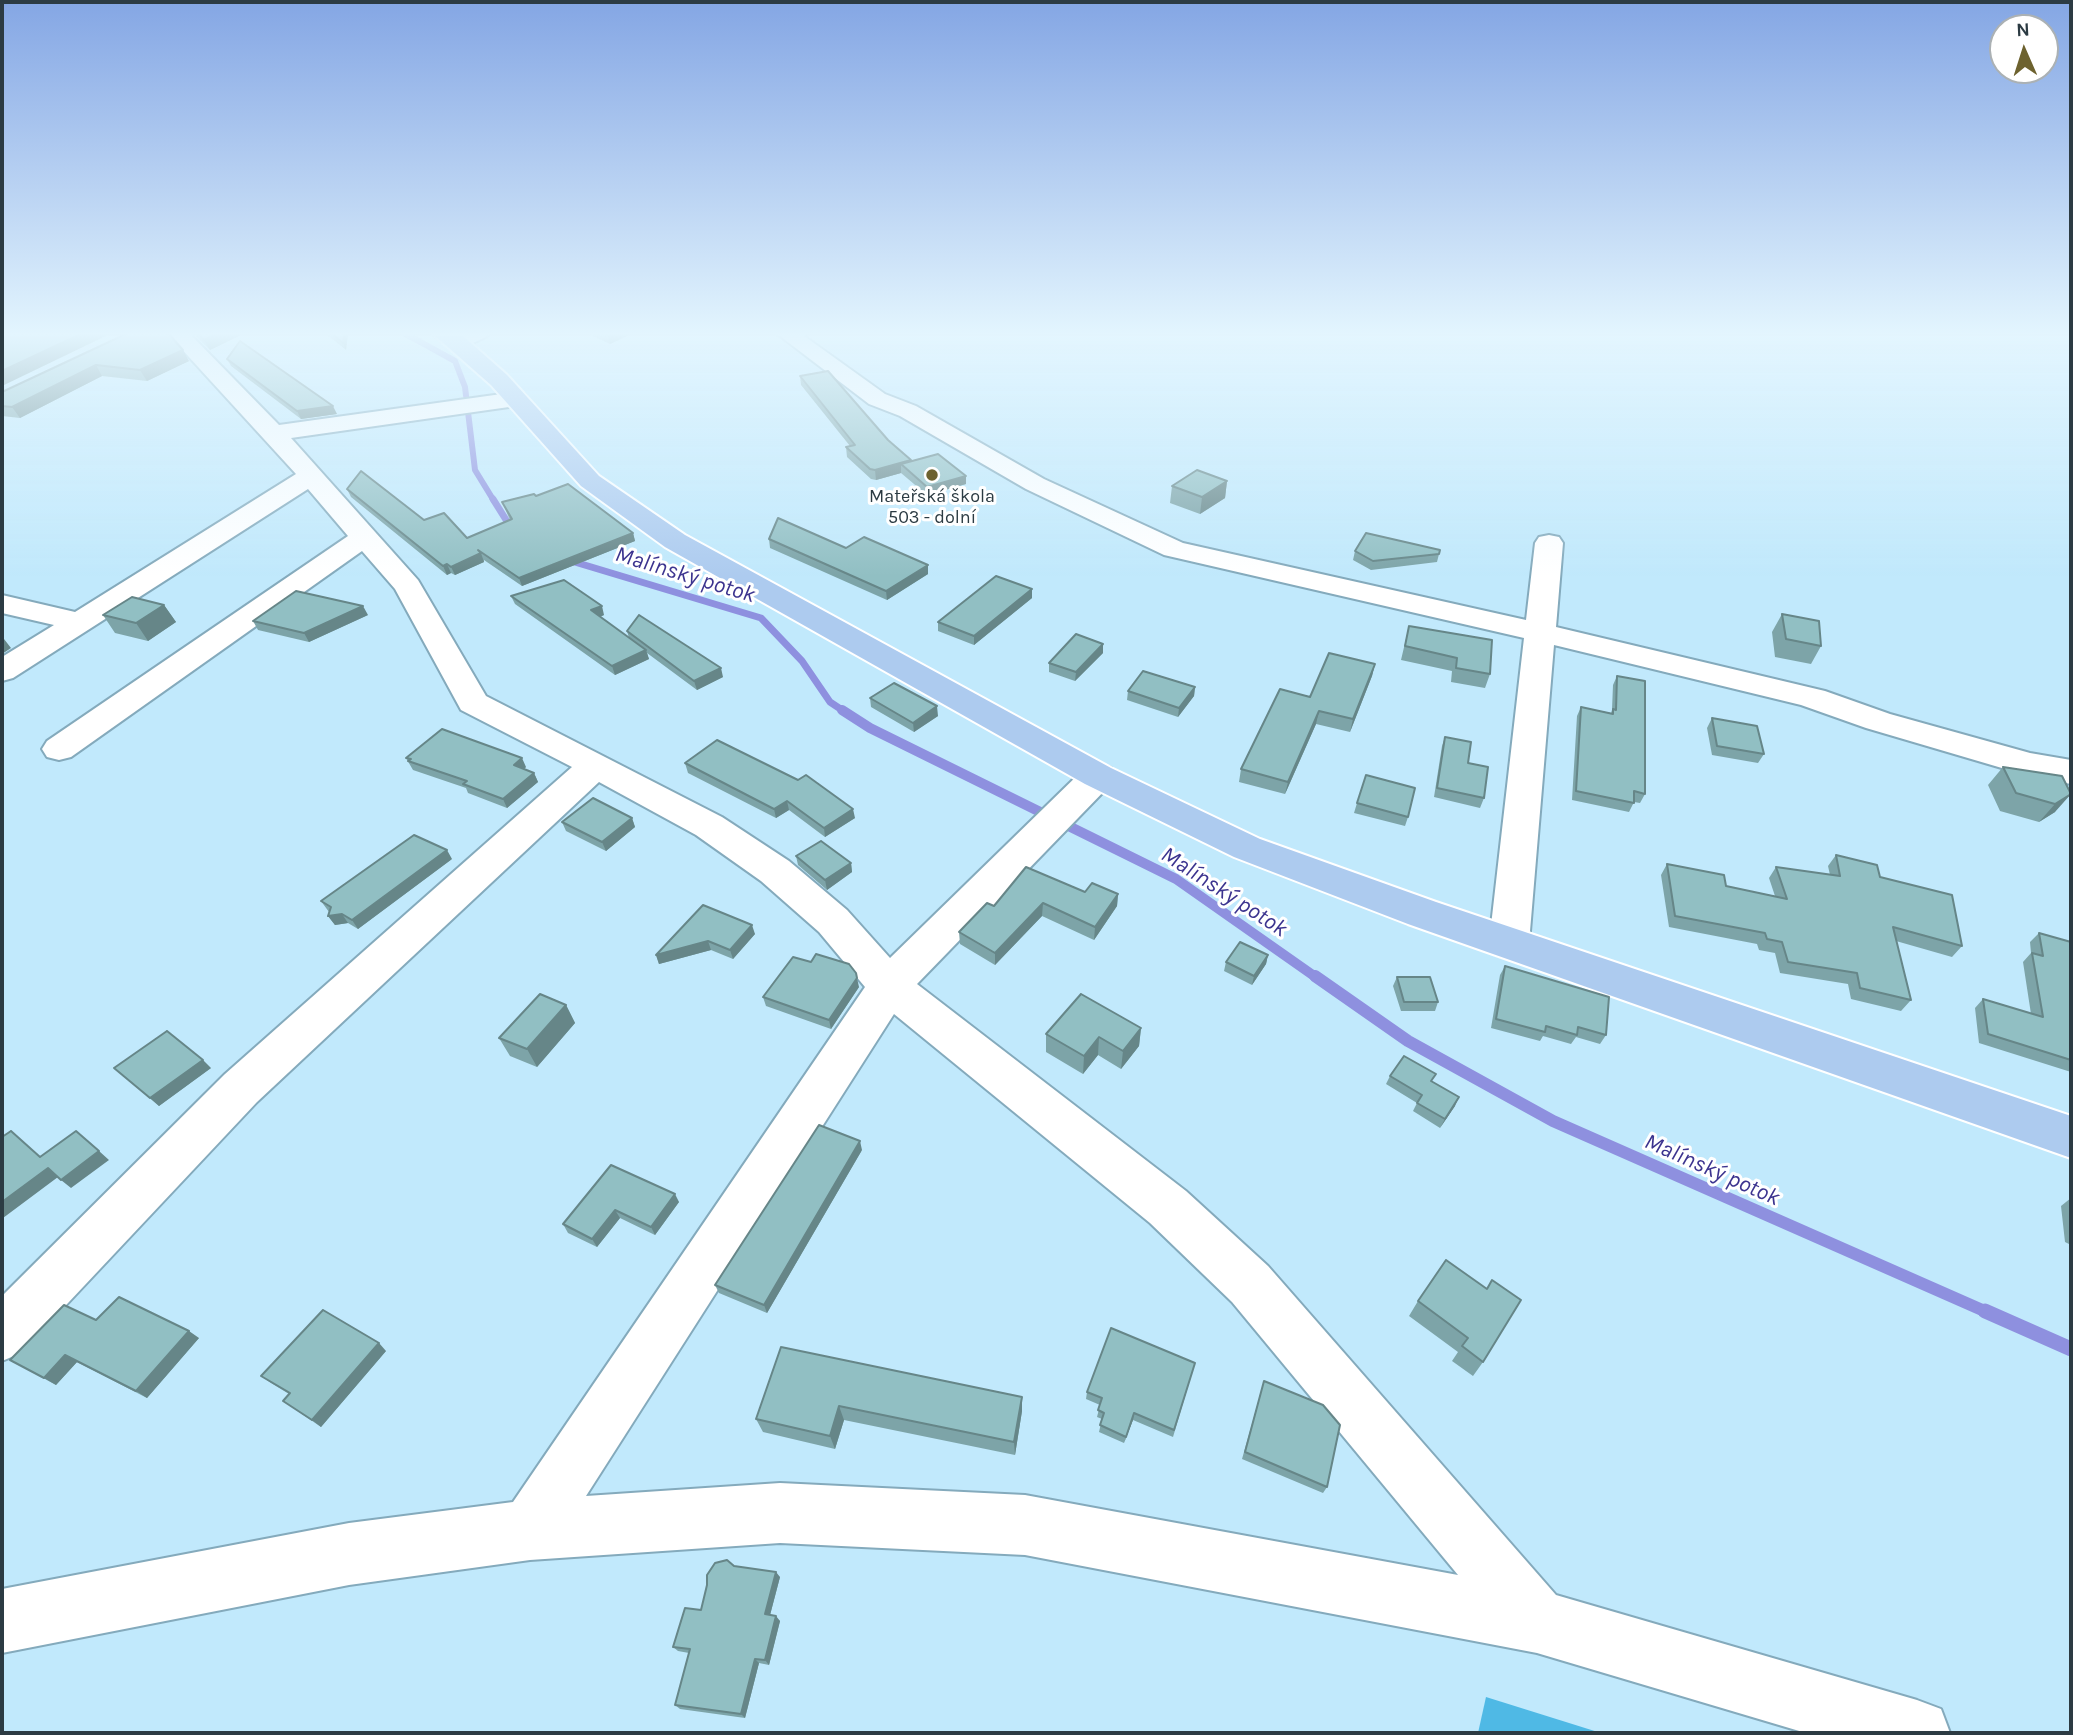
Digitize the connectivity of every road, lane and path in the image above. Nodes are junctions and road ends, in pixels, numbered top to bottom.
1 (255, 414) edge
2 (413, 414) edge
3 (530, 414) edge
4 (913, 414) edge
5 (273, 433) junction
6 (311, 476) junction
7 (364, 537) junction
8 (1549, 543) dead end
9 (2, 604) edge
10 (79, 622) junction
11 (1539, 635) junction
12 (2, 671) edge
13 (60, 748) dead end
14 (596, 765) junction
15 (2071, 772) edge
16 (1098, 776) junction
17 (1509, 943) junction
18 (889, 986) junction
19 (2071, 1137) edge
20 (2, 1334) edge
21 (530, 1530) junction
22 (2, 1621) edge
23 (1537, 1621) junction
24 (1895, 1729) edge

1 - 5 street
2 - 5 street
3 - 16 main road
4 - 11 street
5 - 6 street
6 - 7 street
6 - 10 street
7 - 13 street
7 - 14 street
8 - 11 street
9 - 10 street
10 - 12 street
11 - 15 street
11 - 17 street
14 - 18 street
14 - 20 street
16 - 17 main road
16 - 18 street
17 - 19 main road
18 - 21 street
18 - 23 street
21 - 22 street
21 - 23 street
23 - 24 street

